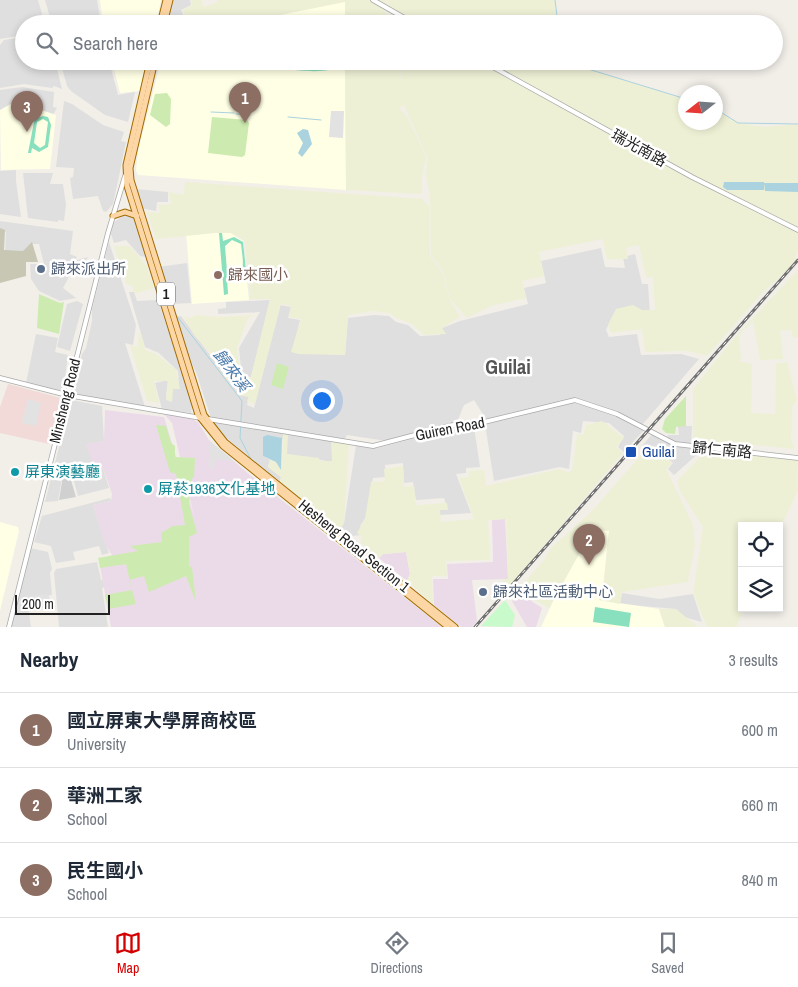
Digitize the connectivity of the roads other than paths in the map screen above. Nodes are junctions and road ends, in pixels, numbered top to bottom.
1 (166, 0) edge
2 (170, 0) edge
3 (373, 0) edge
4 (162, 15) edge
5 (166, 15) edge
6 (399, 15) edge
7 (148, 70) edge
8 (153, 70) edge
9 (498, 70) edge
10 (130, 168) junction
11 (126, 175) junction
12 (113, 216) junction
13 (137, 216) junction
14 (798, 230) edge
15 (0, 378) edge
16 (67, 395) junction
17 (200, 418) junction
18 (206, 419) junction
19 (650, 430) joint
20 (798, 458) edge
21 (250, 466) junction
22 (9, 627) edge
23 (448, 627) edge
24 (455, 627) edge

1 - 4 main road
2 - 5 main road
3 - 6 street
7 - 11 main road, 1
8 - 10 main road, 1
9 - 14 street, 瑞光南路
10 - 11 street, Minsheng Road
10 - 18 main road, Hesheng Road Section 1 / 1
11 - 12 street, Minsheng Road
11 - 13 main road, Hesheng Road Section 1 / 1
12 - 13 main road
12 - 16 street, Minsheng Road
13 - 17 main road, Hesheng Road Section 1 / 1
15 - 16 street, Guiren Road
16 - 17 street, Guiren Road
16 - 22 street, Minsheng Road
17 - 18 street, Guiren Road
17 - 21 main road, Hesheng Road Section 1 / 1
18 - 19 street, Guiren Road
18 - 21 main road, Hesheng Road Section 1 / 1
19 - 20 street, 歸仁南路
21 - 23 main road, Hesheng Road Section 1 / 1
21 - 24 main road, Hesheng Road Section 1 / 1

